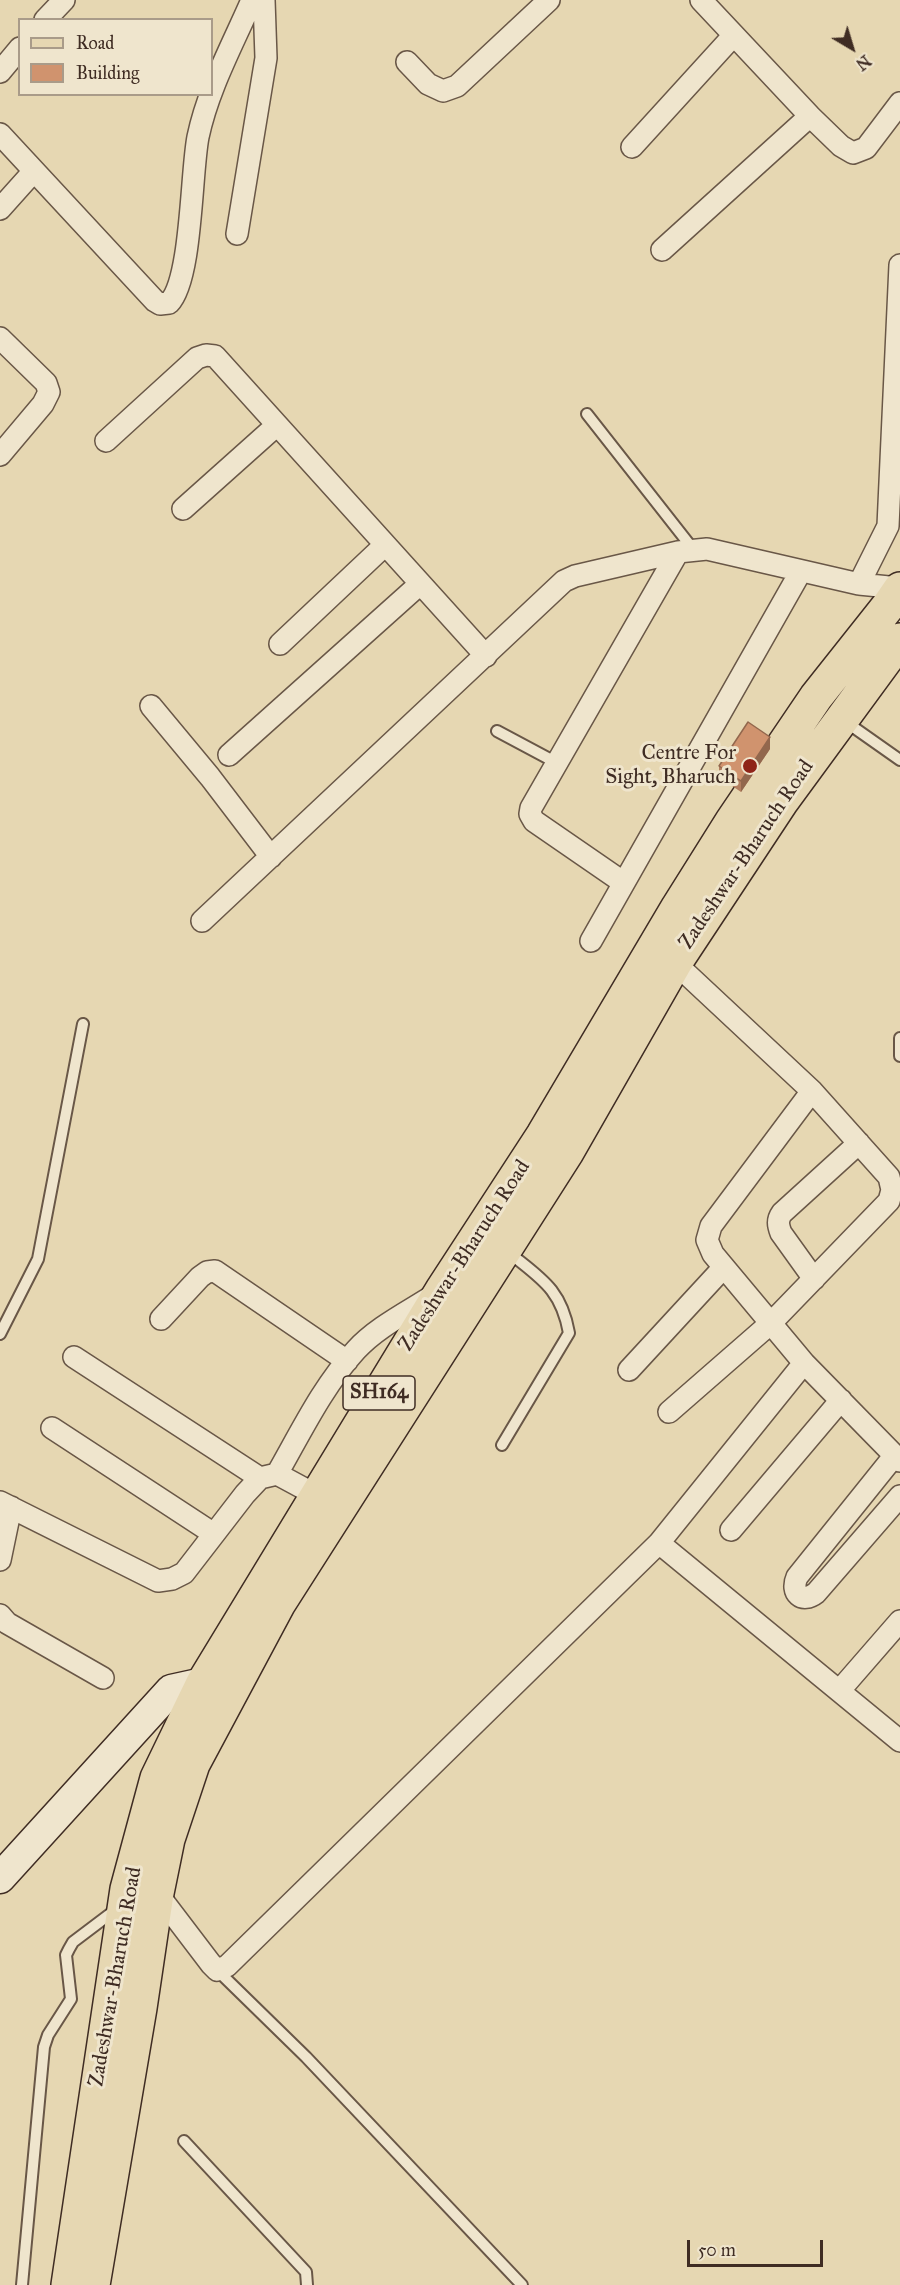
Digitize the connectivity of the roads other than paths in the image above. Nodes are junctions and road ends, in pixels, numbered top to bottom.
1 (64, 0) edge
2 (252, 0) edge
3 (264, 0) edge
4 (549, 0) edge
5 (701, 0) edge
6 (47, 18) edge
7 (734, 35) junction
8 (18, 50) edge
9 (407, 62) dead end
10 (0, 72) edge
11 (213, 90) edge
12 (211, 96) edge
13 (900, 103) edge
14 (810, 116) junction
15 (0, 134) edge
16 (632, 147) dead end
17 (34, 171) junction
18 (0, 209) edge
19 (237, 234) dead end
20 (662, 250) dead end
21 (900, 265) edge
22 (0, 338) edge
23 (587, 414) dead end
24 (277, 425) junction
25 (106, 441) dead end
26 (0, 455) edge
27 (183, 509) dead end
28 (385, 545) junction
29 (686, 550) junction
30 (801, 571) junction
31 (420, 584) junction
32 (859, 584) junction
33 (900, 588) edge
34 (900, 640) edge
35 (280, 644) dead end
36 (486, 656) junction
37 (151, 706) dead end
38 (840, 718) junction
39 (496, 731) dead end
40 (230, 754) dead end
41 (900, 760) edge
42 (557, 763) junction
43 (271, 857) junction
44 (624, 883) junction
45 (202, 921) dead end
46 (591, 941) dead end
47 (675, 963) junction
48 (83, 1024) dead end
49 (900, 1038) edge
50 (900, 1056) edge
51 (812, 1090) junction
52 (859, 1143) junction
53 (504, 1249) junction
54 (724, 1267) junction
55 (814, 1279) junction
56 (442, 1290) junction
57 (161, 1319) dead end
58 (771, 1323) junction
59 (0, 1334) edge
60 (74, 1357) dead end
61 (347, 1361) junction
62 (804, 1363) junction
63 (629, 1370) dead end
64 (841, 1400) junction
65 (669, 1412) dead end
66 (52, 1428) dead end
67 (502, 1445) dead end
68 (897, 1458) edge
69 (268, 1476) junction
70 (316, 1495) junction
71 (900, 1496) edge
72 (5, 1504) edge
73 (731, 1530) dead end
74 (214, 1534) junction
75 (659, 1543) junction
76 (0, 1560) edge
77 (0, 1615) edge
78 (897, 1630) edge
79 (103, 1678) dead end
80 (203, 1683) junction
81 (840, 1690) junction
82 (900, 1741) edge
83 (0, 1878) edge
84 (137, 1892) junction
85 (218, 1970) junction
86 (184, 2141) dead end
87 (22, 2285) edge
88 (68, 2285) edge
89 (93, 2285) edge
90 (307, 2285) edge
91 (522, 2285) edge

1 - 6 street
2 - 11 street
3 - 19 street
4 - 9 street
5 - 7 street
7 - 14 street
7 - 16 street
8 - 10 street
12 - 17 street
13 - 14 street
14 - 20 street
15 - 17 street
17 - 18 street
21 - 32 street
22 - 26 street
23 - 29 lane
24 - 25 street
24 - 27 street
24 - 28 street
28 - 31 street
28 - 35 street
29 - 30 street
29 - 36 street
29 - 42 street
30 - 32 street
30 - 44 street
31 - 36 street
31 - 40 street
32 - 33 street
33 - 56 main road, Zadeshwar-Bharuch Road / SH164
34 - 38 main road, Zadeshwar-Bharuch Road / SH164
36 - 43 street
37 - 43 street
38 - 41 lane
38 - 47 main road, Zadeshwar-Bharuch Road / SH164
39 - 42 lane
42 - 44 street
43 - 45 street
44 - 46 street
47 - 51 street
47 - 53 main road, Zadeshwar-Bharuch Road / SH164
48 - 59 lane
49 - 50 lane
51 - 52 street
51 - 54 street
52 - 55 street
52 - 55 street
53 - 67 lane
53 - 84 main road, Zadeshwar-Bharuch Road / SH164
54 - 58 street
54 - 63 street
55 - 58 street
56 - 61 street
56 - 70 main road, Zadeshwar-Bharuch Road / SH164
57 - 61 street
58 - 62 street
58 - 65 street
60 - 69 street
61 - 69 street
62 - 64 street
62 - 75 street
64 - 68 street
64 - 73 street
66 - 74 street
68 - 71 street
69 - 70 street
69 - 74 street
70 - 80 main road, Zadeshwar-Bharuch Road / SH164
72 - 74 street
72 - 76 street
75 - 81 street
75 - 85 street
77 - 79 street
78 - 81 street
80 - 83 street
80 - 84 main road, Zadeshwar-Bharuch Road / SH164
81 - 82 street
84 - 85 street
84 - 87 lane
84 - 88 main road, Zadeshwar-Bharuch Road / SH164
84 - 89 main road, Zadeshwar-Bharuch Road / SH164
85 - 91 lane
86 - 90 lane

